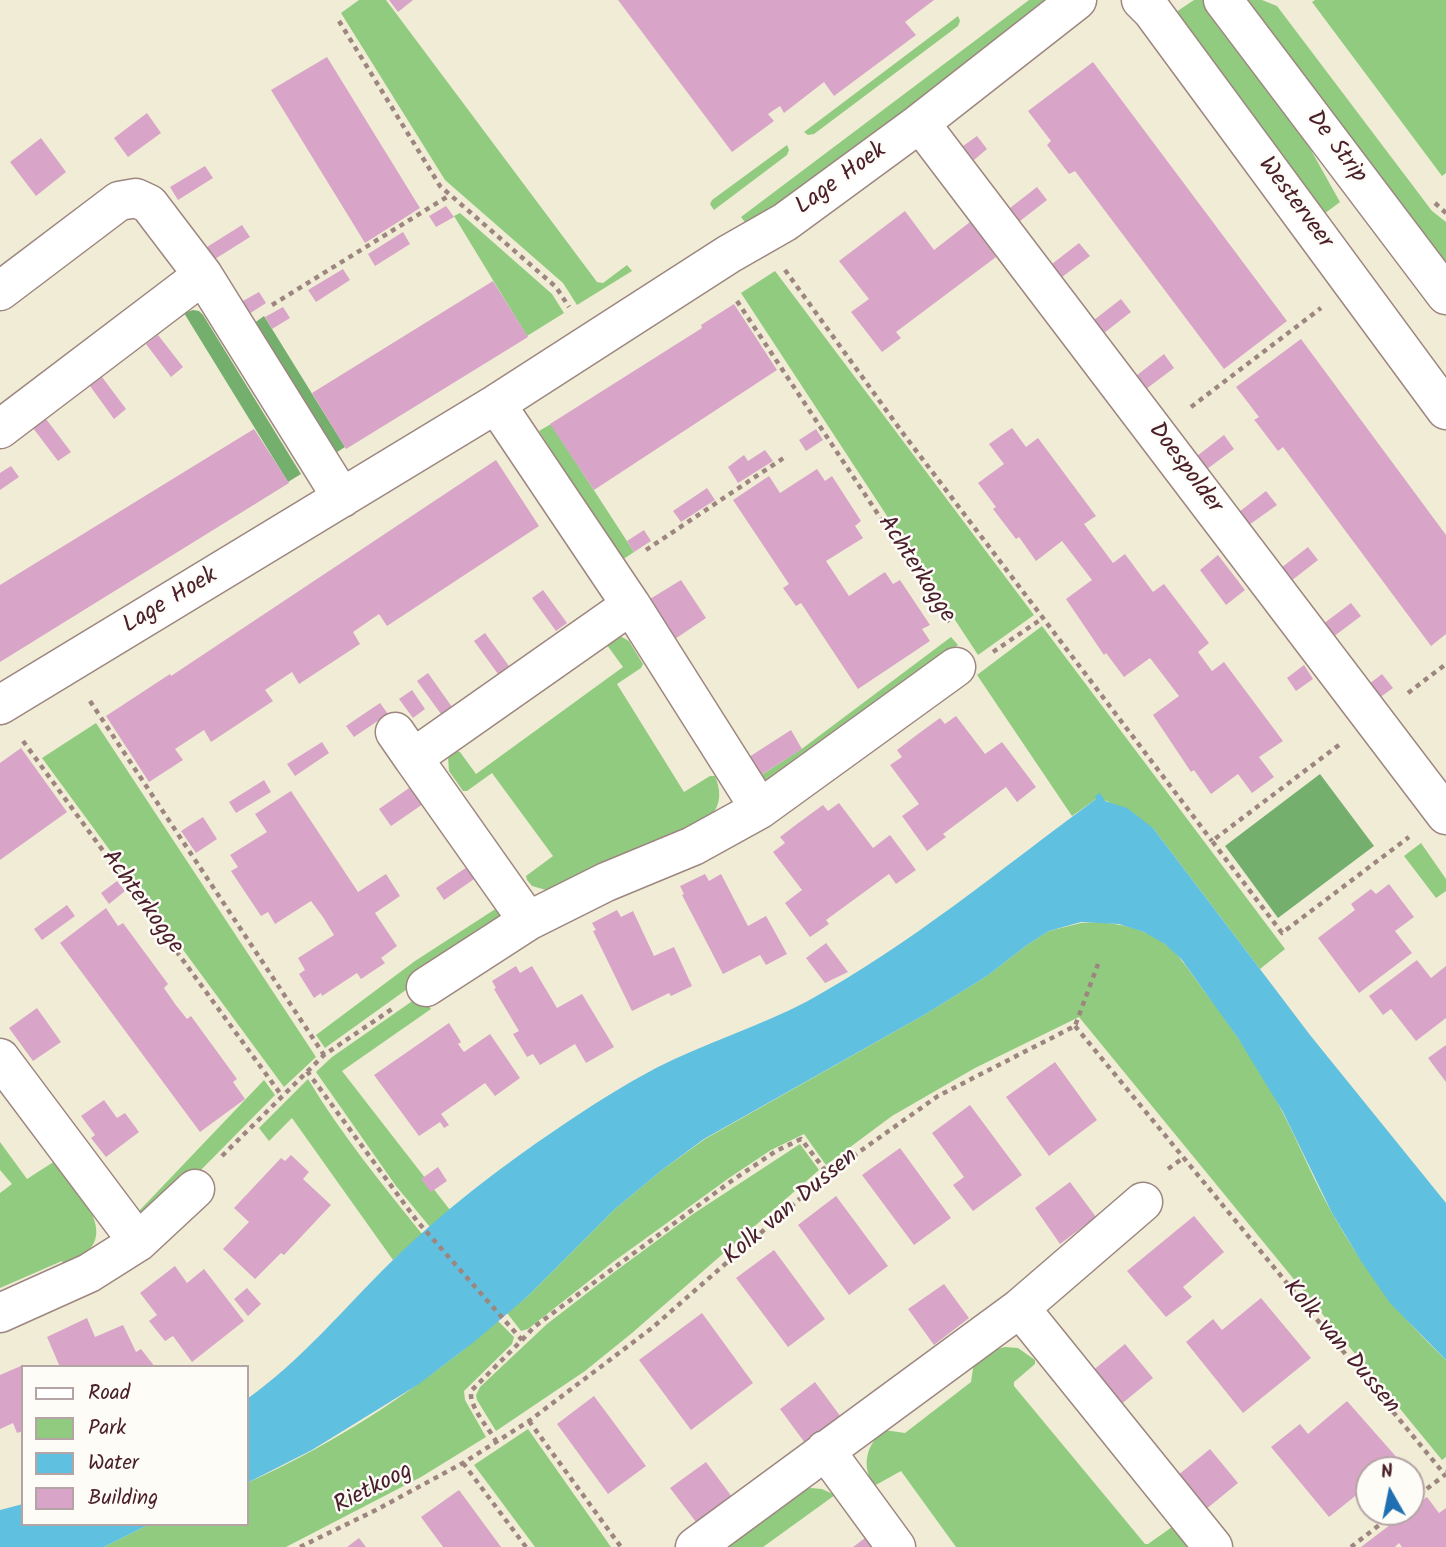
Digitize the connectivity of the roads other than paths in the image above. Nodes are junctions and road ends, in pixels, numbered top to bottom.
1 (1077, 0) edge
2 (1141, 0) edge
3 (1223, 0) edge
4 (920, 123) junction
5 (203, 275) junction
6 (0, 291) edge
7 (1446, 295) edge
8 (496, 404) junction
9 (1446, 410) edge
10 (0, 429) edge
11 (342, 498) junction
12 (620, 589) junction
13 (964, 661) road end
14 (8, 718) edge
15 (760, 809) junction
16 (1444, 813) edge
17 (528, 921) junction
18 (426, 987) road end
19 (0, 1058) edge
20 (195, 1189) road end
21 (1143, 1202) dead end
22 (138, 1242) junction
23 (1020, 1308) junction
24 (0, 1313) edge
25 (825, 1450) junction
26 (695, 1547) edge
27 (896, 1547) edge
28 (1213, 1547) edge

1 - 4 street, Lage Hoek
2 - 9 street, Westerveer
3 - 7 street, De Strip
4 - 8 street, Lage Hoek
4 - 16 street, Doespolder
5 - 6 street
5 - 10 street
5 - 11 street
8 - 11 street, Lage Hoek
8 - 12 street
11 - 14 street, Lage Hoek
12 - 15 street
12 - 17 street
13 - 15 street
15 - 17 street
17 - 18 street
19 - 22 street
20 - 22 street
21 - 23 street
22 - 24 street
23 - 25 street
23 - 28 street
25 - 26 street
25 - 27 street

